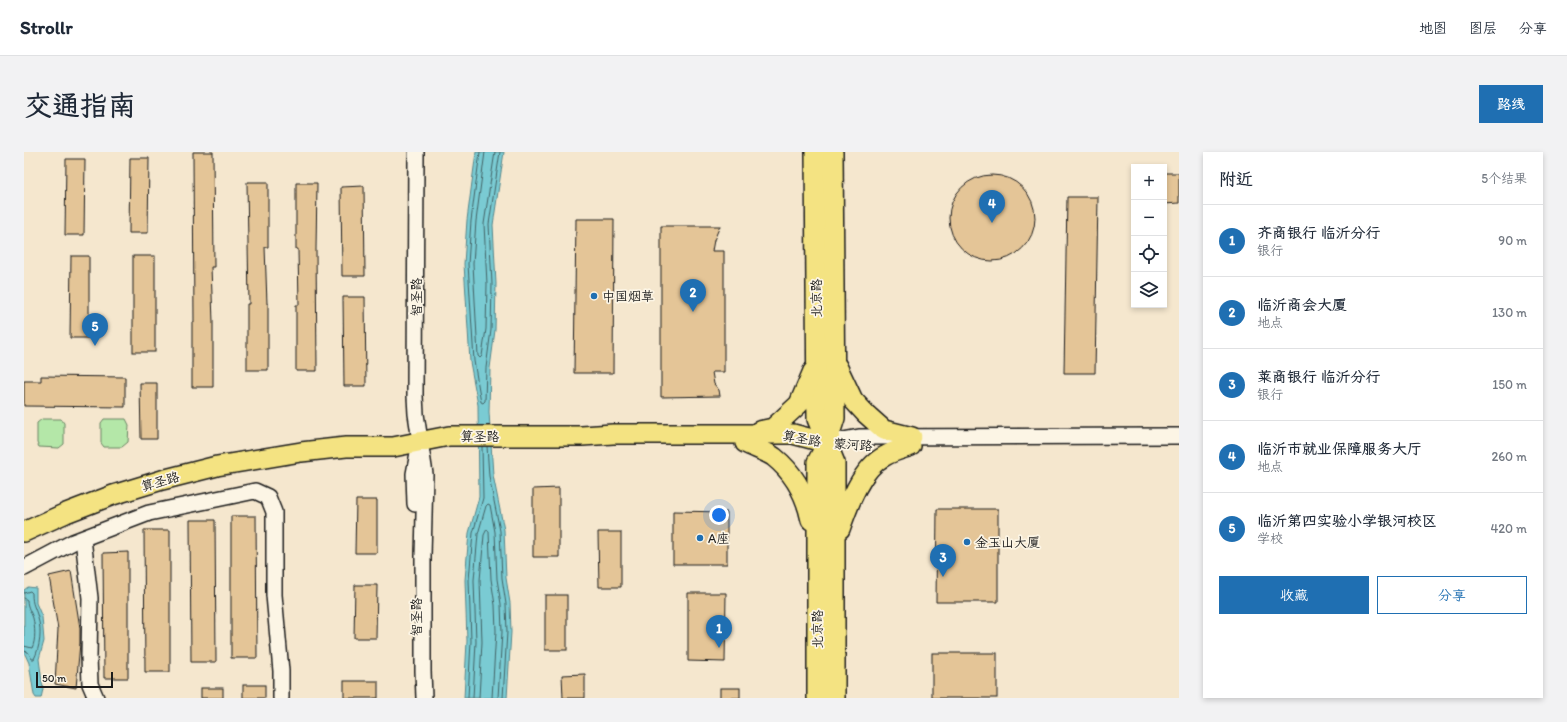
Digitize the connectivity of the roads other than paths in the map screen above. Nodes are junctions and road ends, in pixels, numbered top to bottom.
1 (416, 152) edge
2 (423, 152) edge
3 (815, 152) edge
4 (833, 152) edge
5 (825, 361) junction
6 (1179, 436) edge
7 (745, 439) junction
8 (421, 441) junction
9 (911, 441) junction
10 (827, 443) junction
11 (1179, 445) edge
12 (24, 522) edge
13 (24, 532) edge
14 (83, 539) junction
15 (826, 545) junction
16 (24, 568) edge
17 (96, 698) edge
18 (281, 698) edge
19 (416, 698) edge
20 (424, 698) edge
21 (817, 698) edge
22 (835, 698) edge

1 - 8 street, 智圣路
2 - 8 street, 智圣路
3 - 5 main road, 北京路
4 - 5 main road, 北京路
5 - 7 main road
5 - 9 main road
5 - 10 main road, 北京路
6 - 9 street, 蒙河路
7 - 8 main road, 算圣路
7 - 10 main road, 算圣路
7 - 15 main road
8 - 12 main road, 算圣路
8 - 13 main road, 算圣路
8 - 19 street, 智圣路
8 - 20 street, 智圣路
9 - 10 street, 蒙河路
9 - 11 street, 蒙河路
9 - 15 main road
10 - 15 main road, 北京路
14 - 16 street
14 - 17 street
14 - 18 street
15 - 21 main road, 北京路
15 - 22 main road, 北京路

